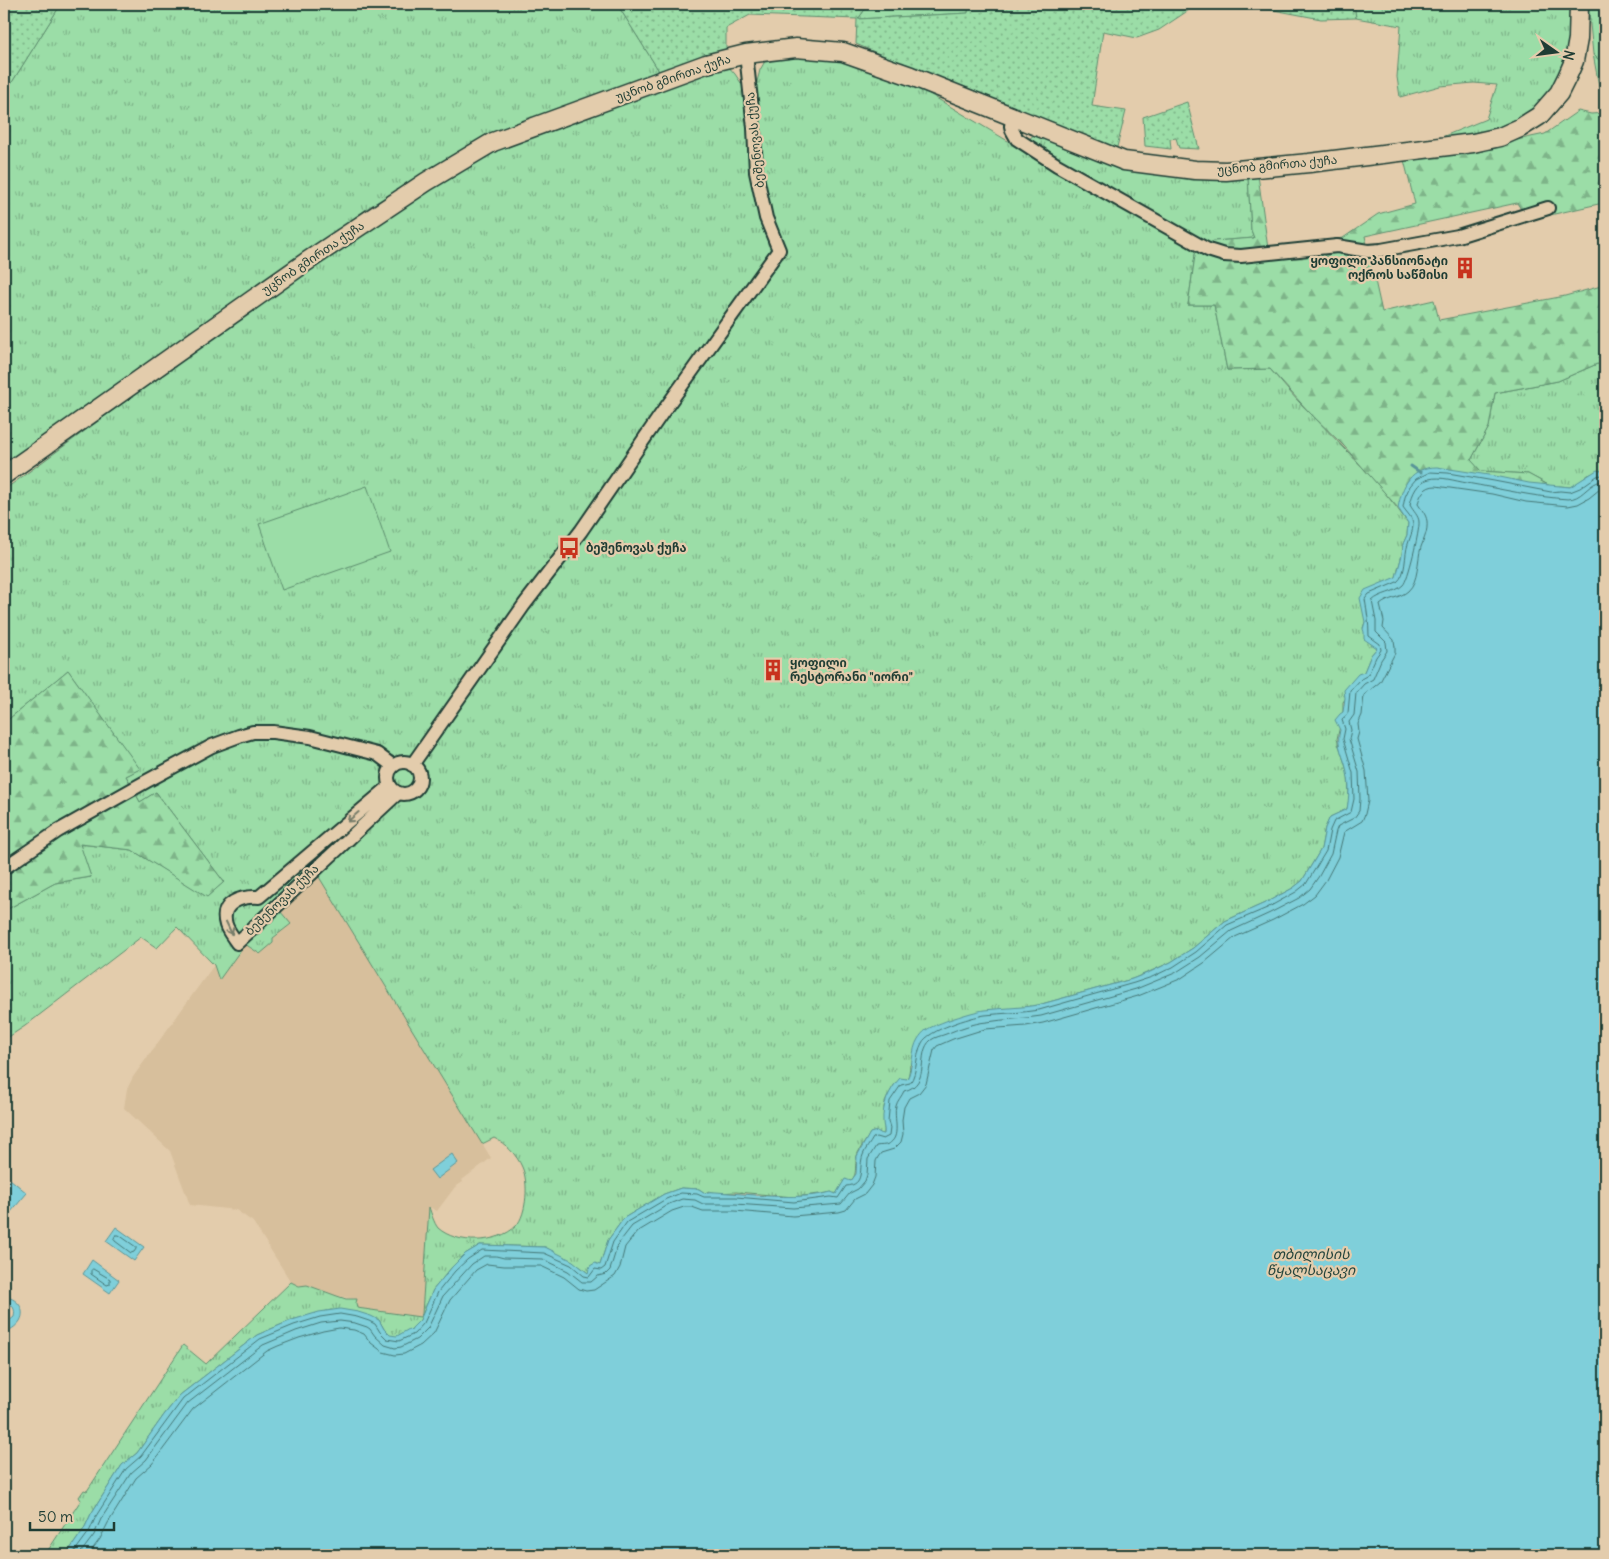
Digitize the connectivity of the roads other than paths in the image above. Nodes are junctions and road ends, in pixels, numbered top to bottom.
1 (1579, 4) edge
2 (746, 54) junction
3 (1013, 117) junction
4 (1548, 208) dead end
5 (4, 475) edge
6 (412, 765) junction
7 (393, 766) junction
8 (394, 789) junction
9 (4, 868) edge

1 - 3 main road, უცნობ გმირთა ქუჩა
2 - 3 main road, უცნობ გმირთა ქუჩა
2 - 5 main road, უცნობ გმირთა ქუჩა
2 - 6 street, ბეშენოვას ქუჩა
3 - 4 street
6 - 7 street
6 - 8 street
7 - 8 street
7 - 9 street
8 -> 8 street, ბეშენოვას ქუჩა

